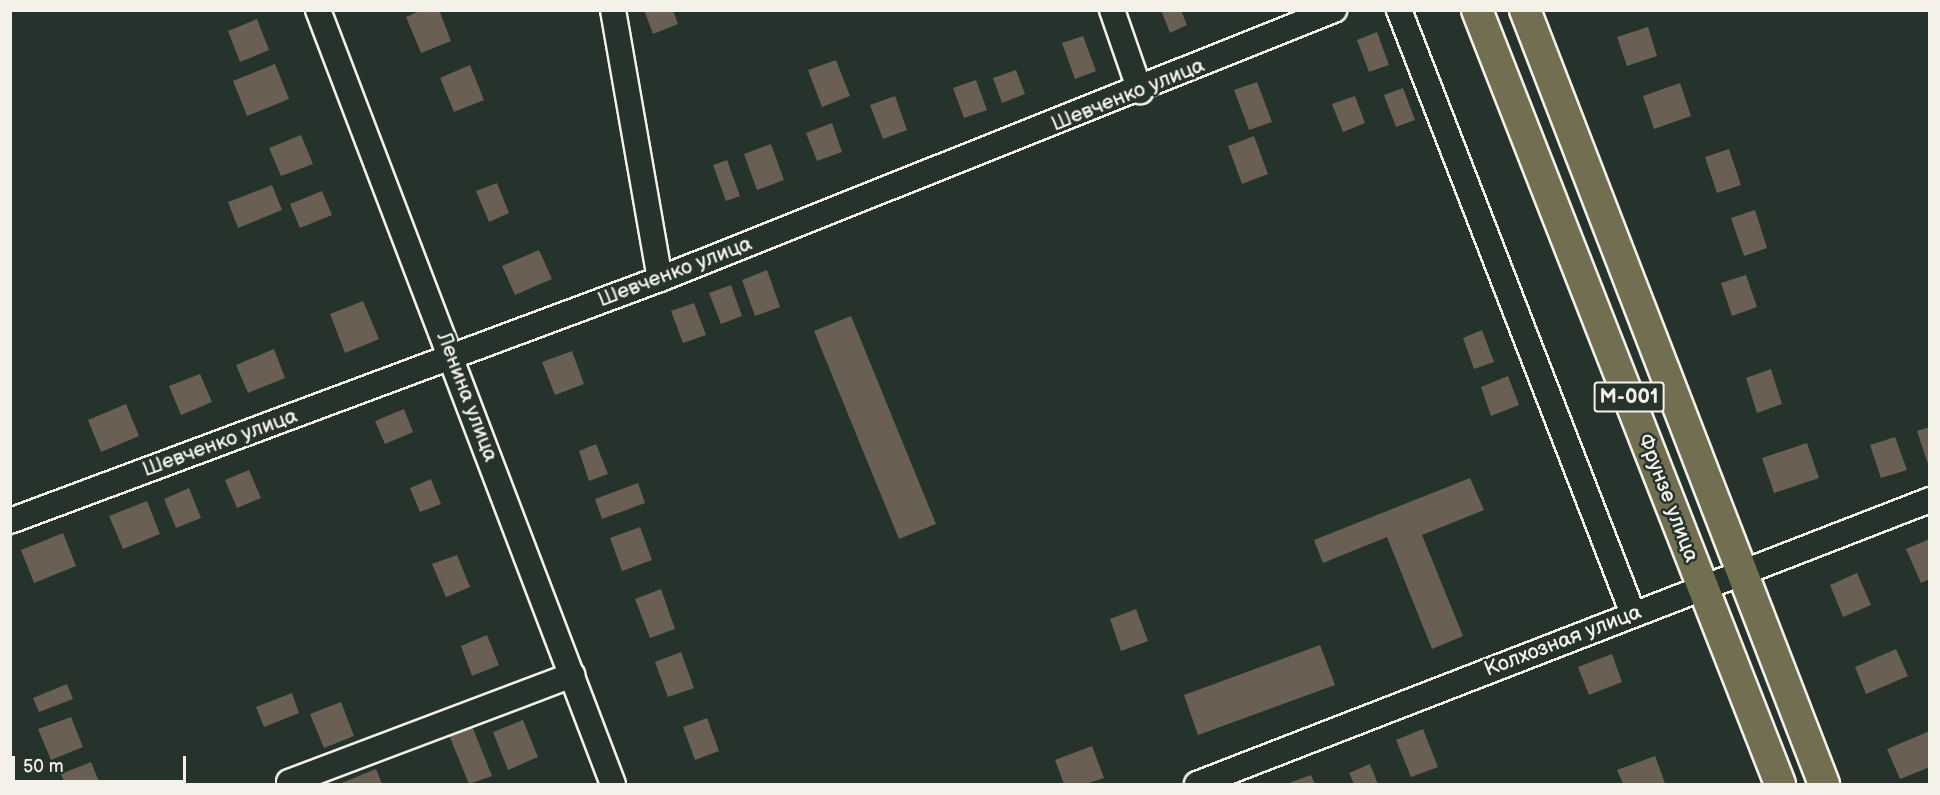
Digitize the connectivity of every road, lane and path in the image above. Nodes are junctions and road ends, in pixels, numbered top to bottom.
1 (318, 10) edge
2 (613, 10) edge
3 (1112, 10) edge
4 (1335, 10) edge
5 (1399, 10) edge
6 (1477, 10) edge
7 (1525, 10) edge
8 (1140, 91) junction
9 (660, 279) junction
10 (452, 356) junction
11 (1929, 500) edge
12 (10, 521) edge
13 (1742, 571) junction
14 (1703, 586) junction
15 (1633, 614) junction
16 (572, 675) junction
17 (289, 782) dead end
18 (613, 784) edge
19 (1197, 784) edge
20 (1780, 784) edge
21 (1824, 784) edge

1 - 10 street, Ленина улица
2 - 9 street
3 - 8 street
4 - 8 street, Шевченко улица
5 - 15 street
6 - 14 main road, Фрунзе улица / M-001
7 - 13 main road, Фрунзе улица / M-001
8 - 9 street, Шевченко улица
9 - 10 street, Шевченко улица
10 - 12 street, Шевченко улица
10 - 16 street, Ленина улица
11 - 13 street, Колхозная улица
13 - 14 street, Колхозная улица
13 - 21 main road, Фрунзе улица / M-001
14 - 15 street, Колхозная улица
14 - 20 main road, Фрунзе улица / M-001
15 - 19 street, Колхозная улица
16 - 17 street
16 - 18 street, Ленина улица

